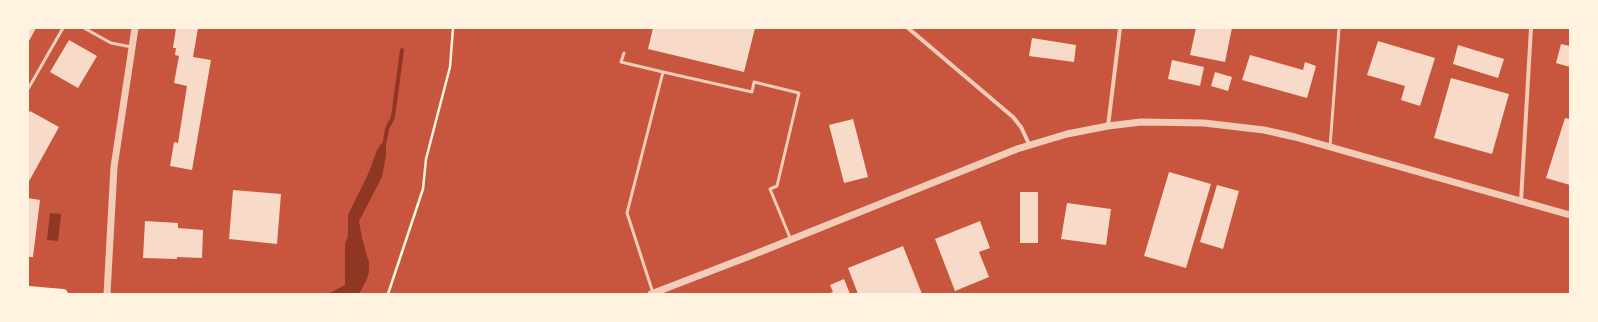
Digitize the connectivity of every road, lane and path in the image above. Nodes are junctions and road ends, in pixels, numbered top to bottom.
1 (63, 28) edge
2 (84, 28) edge
3 (135, 28) edge
4 (453, 28) edge
5 (908, 28) edge
6 (1120, 28) edge
7 (1339, 28) edge
8 (1531, 28) edge
9 (132, 47) junction
10 (624, 53) dead end
11 (663, 72) junction
12 (28, 89) edge
13 (1108, 126) junction
14 (1029, 144) junction
15 (1330, 147) junction
16 (1521, 202) junction
17 (1570, 215) edge
18 (791, 240) junction
19 (28, 291) edge
20 (57, 294) edge
21 (107, 294) edge
22 (388, 294) edge
23 (652, 294) edge

1 - 12 lane
2 - 9 lane
3 - 9 street
4 - 22 path
5 - 14 street
6 - 13 street
7 - 15 lane
8 - 16 street
9 - 21 street
10 - 11 lane
11 - 18 lane
11 - 23 lane
13 - 14 street
13 - 15 street
14 - 18 street
15 - 16 street
16 - 17 street
18 - 23 street
19 - 20 main road

